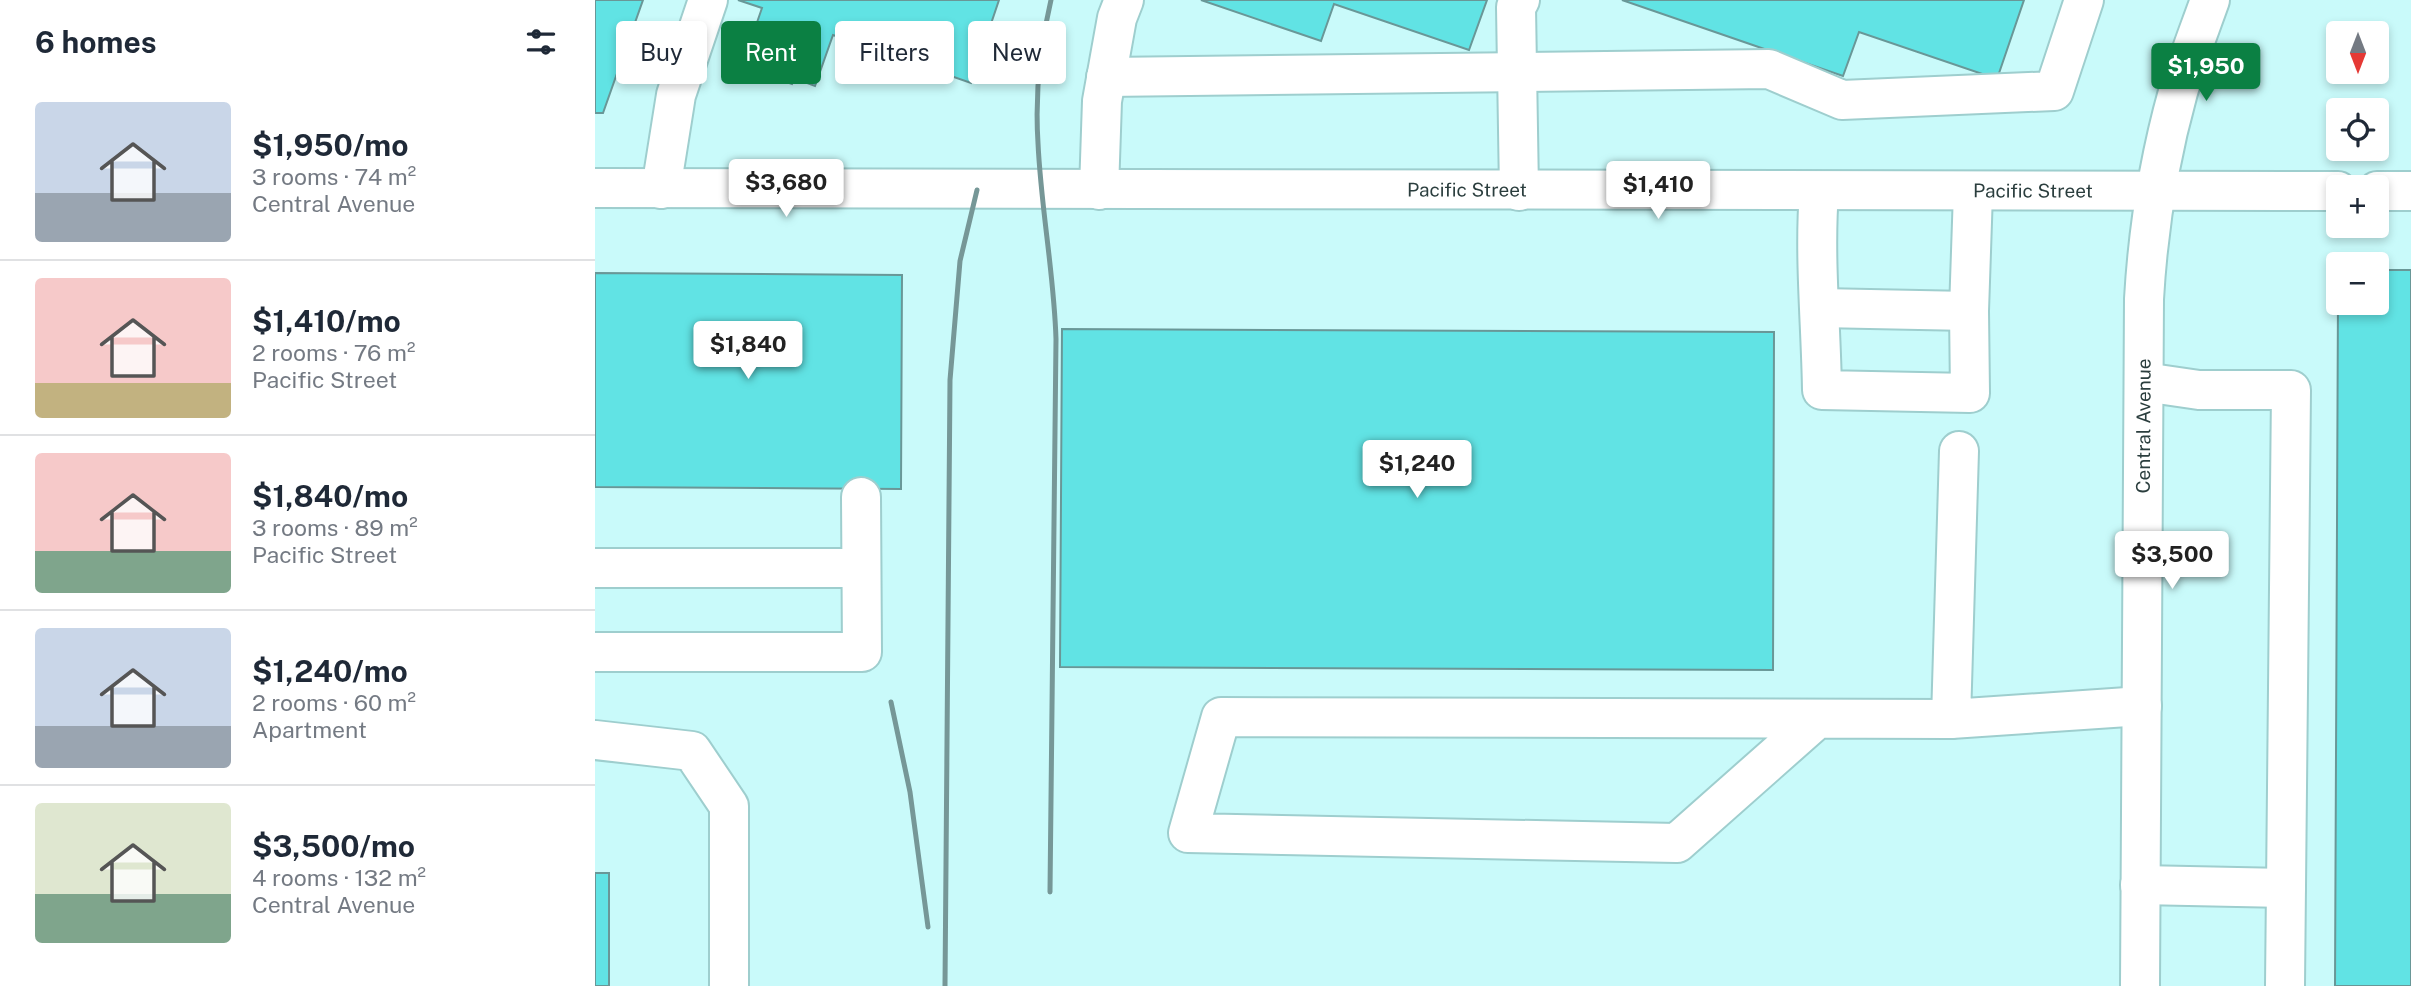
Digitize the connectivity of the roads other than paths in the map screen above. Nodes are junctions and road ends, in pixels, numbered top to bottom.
1 (708, 0) edge
2 (1123, 0) edge
3 (1520, 0) edge
4 (2084, 0) edge
5 (2210, 0) edge
6 (1518, 72) junction
7 (1106, 77) junction
8 (595, 188) edge
9 (661, 188) junction
10 (1099, 190) junction
11 (1519, 191) junction
12 (1819, 191) junction
13 (2326, 191) edge
14 (2389, 191) edge
15 (2411, 191) edge
16 (1973, 192) junction
17 (2155, 192) junction
18 (1820, 309) junction
19 (1969, 311) junction
20 (2144, 382) junction
21 (1959, 451) dead end
22 (861, 497) dead end
23 (595, 568) edge
24 (861, 568) junction
25 (595, 652) edge
26 (2142, 706) junction
27 (1817, 719) junction
28 (1951, 719) junction
29 (595, 740) edge
30 (2140, 885) junction
31 (2286, 888) junction
32 (729, 986) edge
33 (2140, 986) edge
34 (2285, 986) edge

1 - 9 street
2 - 7 street
3 - 6 street
4 - 6 street
5 - 17 street, Central Avenue
6 - 7 street
6 - 11 street
7 - 10 street
8 - 9 street, Pacific Street
9 - 10 street, Pacific Street
10 - 11 street, Pacific Street
11 - 12 street, Pacific Street
12 - 16 street, Pacific Street
12 - 18 street
13 - 17 street, Pacific Street
14 - 15 street
16 - 17 street, Pacific Street
16 - 19 street
17 - 20 street, Central Avenue
18 - 19 street
18 - 19 street
20 - 26 street, Central Avenue
20 - 31 street
21 - 28 street
22 - 24 street
23 - 24 street
24 - 25 street
26 - 28 street
26 - 30 street, Central Avenue
27 - 27 street
27 - 28 street
29 - 32 street
30 - 31 street
30 - 33 street, Central Avenue
31 - 34 street

